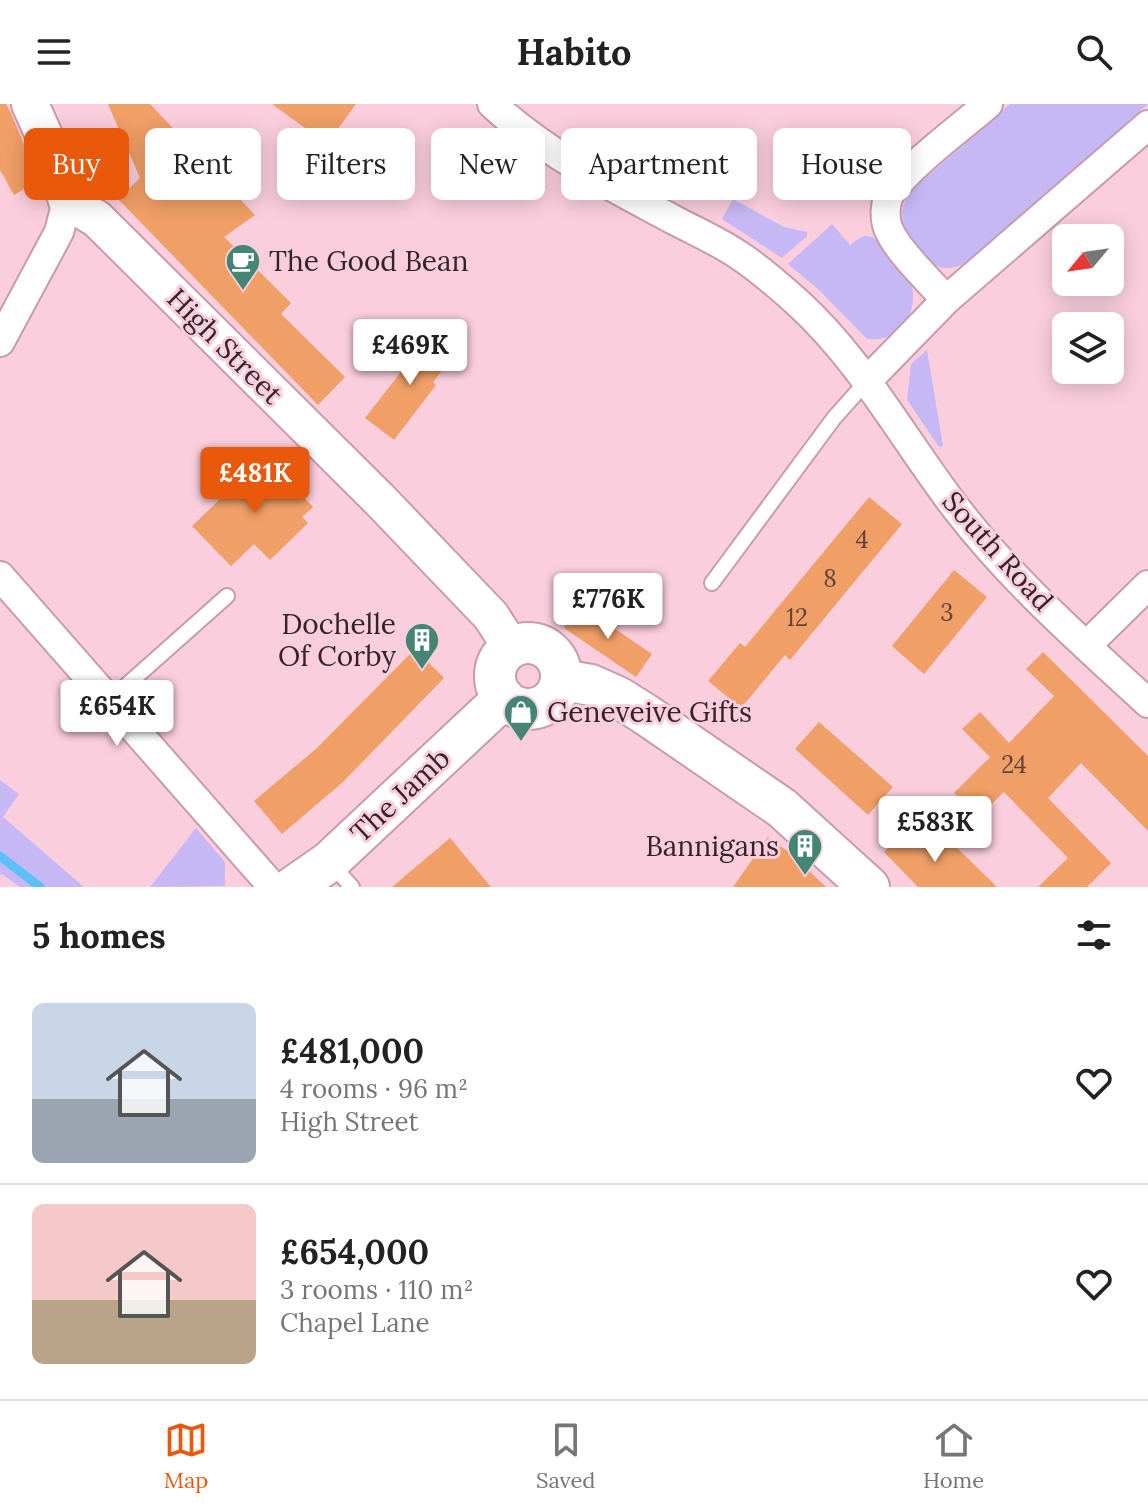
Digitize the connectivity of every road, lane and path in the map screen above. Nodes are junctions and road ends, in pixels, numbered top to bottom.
1 (30, 104) edge
2 (988, 104) edge
3 (499, 106) edge
4 (1148, 125) edge
5 (67, 201) junction
6 (946, 300) junction
7 (0, 342) edge
8 (867, 381) junction
9 (0, 576) edge
10 (712, 583) dead end
11 (1148, 585) edge
12 (227, 596) dead end
13 (1086, 646) junction
14 (511, 647) junction
15 (562, 680) junction
16 (504, 698) junction
17 (110, 700) junction
18 (1148, 703) edge
19 (341, 874) edge
20 (273, 887) edge
21 (293, 887) edge
22 (869, 887) edge

1 - 5 street
2 - 6 street
3 - 8 street, South Road
4 - 6 street
5 - 7 street
5 - 14 street, High Street
6 - 8 street
8 - 10 lane
8 - 13 street, South Road
9 - 17 street
11 - 13 street
12 - 17 lane
13 - 18 street, South Road
14 - 15 main road
14 - 16 main road
15 - 16 main road
15 - 22 main road
16 - 19 main road, The Jamb
17 - 20 street
19 - 21 main road, The Jamb

